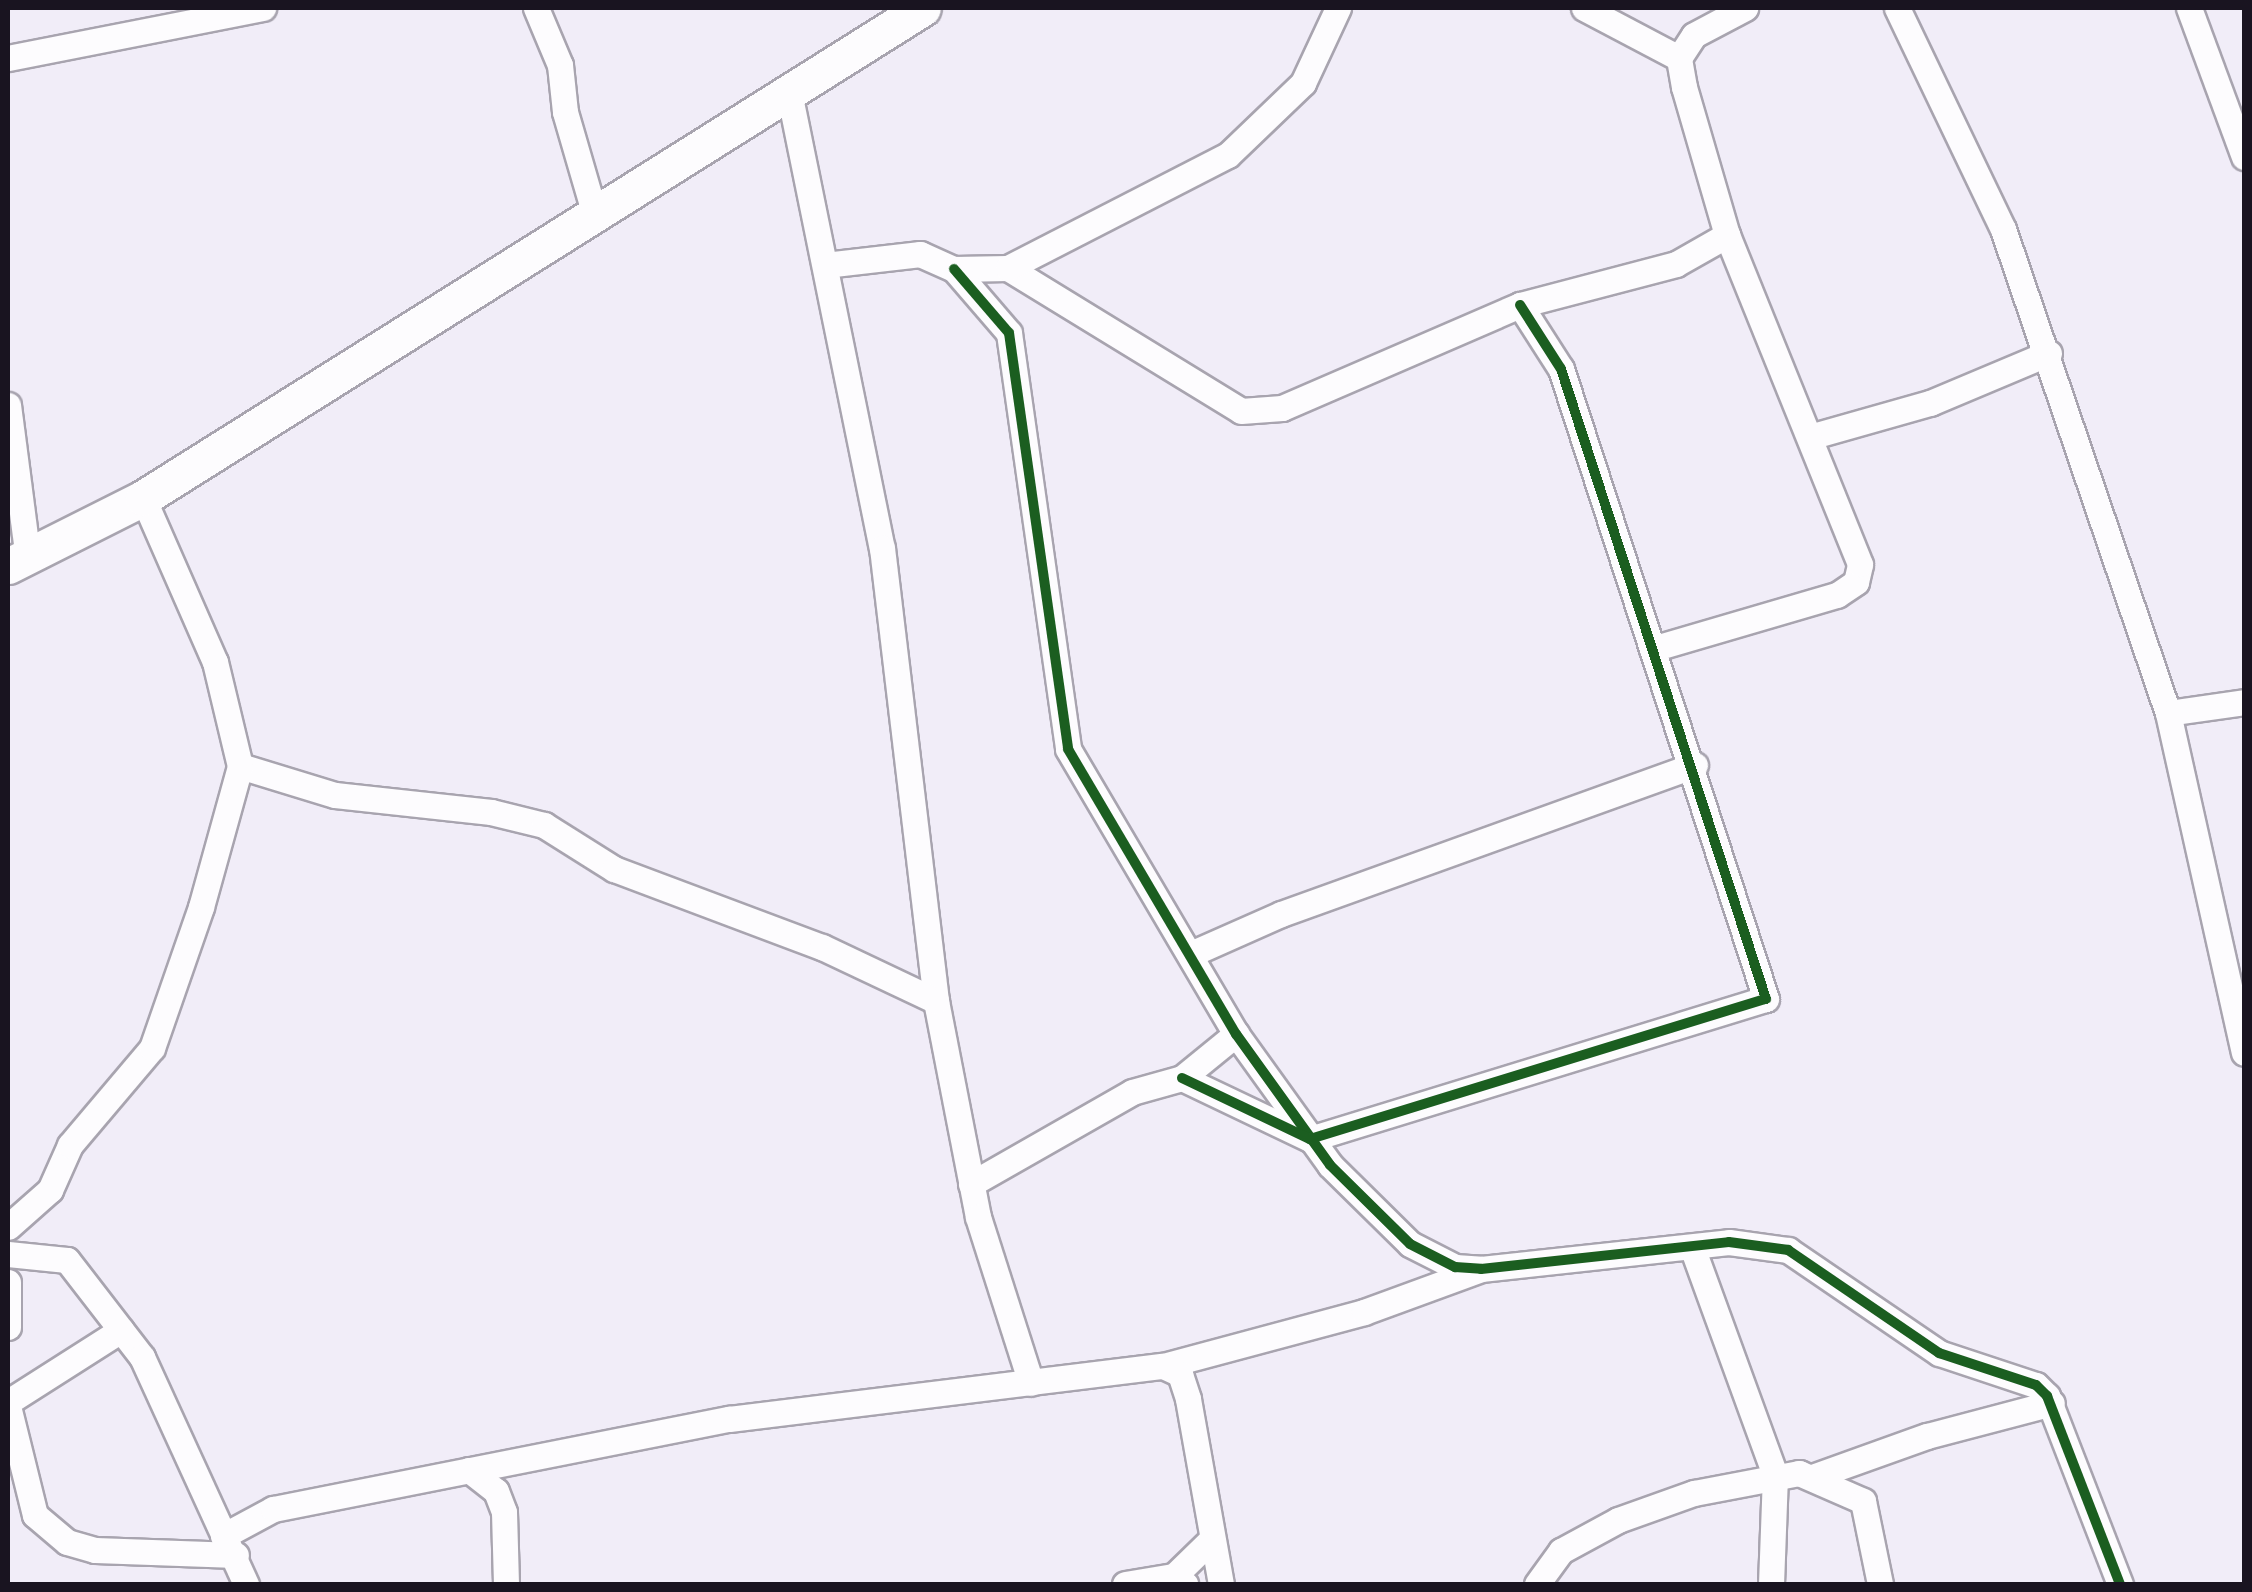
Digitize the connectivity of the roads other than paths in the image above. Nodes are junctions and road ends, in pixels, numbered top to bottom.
1 (263, 8) edge
2 (536, 8) edge
3 (923, 8) edge
4 (1338, 8) edge
5 (1584, 8) edge
6 (1745, 8) edge
7 (1898, 8) edge
8 (2189, 8) edge
9 (171, 16) edge
10 (8, 58) edge
11 (1678, 58) junction
12 (789, 92) junction
13 (2244, 157) edge
14 (594, 212) junction
15 (1727, 235) junction
16 (825, 265) junction
17 (1008, 268) junction
18 (954, 269) junction
19 (1520, 305) junction
20 (2049, 353) junction
21 (8, 404) edge
22 (1812, 436) junction
23 (143, 498) junction
24 (18, 562) edge
25 (1652, 649) junction
26 (2244, 702) edge
27 (2168, 713) junction
28 (240, 766) junction
29 (1695, 766) junction
30 (1193, 953) junction
31 (936, 1001) junction
32 (1236, 1034) junction
33 (2244, 1053) edge
34 (1182, 1078) junction
35 (1310, 1139) junction
36 (970, 1184) junction
37 (8, 1227) edge
38 (1692, 1247) junction
39 (8, 1254) edge
40 (1481, 1269) junction
41 (8, 1282) edge
42 (8, 1328) edge
43 (121, 1330) junction
44 (1164, 1366) junction
45 (1031, 1384) junction
46 (2052, 1403) junction
47 (8, 1404) edge
48 (469, 1470) junction
49 (1775, 1475) junction
50 (1814, 1476) junction
51 (1211, 1540) junction
52 (230, 1546) junction
53 (1179, 1580) edge
54 (246, 1584) edge
55 (506, 1584) edge
56 (1125, 1584) edge
57 (1221, 1584) edge
58 (1537, 1584) edge
59 (1771, 1584) edge
60 (1880, 1584) edge
61 (2120, 1584) edge

1 - 9 street
2 - 14 street
3 - 12 main road
4 - 17 street
5 - 11 street
6 - 11 street
7 - 20 street
8 - 13 street
9 - 10 street
11 - 15 street
12 - 14 main road
12 - 16 street
14 - 23 main road
15 - 19 street
15 - 22 street
16 - 18 street
16 - 31 street
17 - 18 street
17 - 19 street
18 - 30 street
19 - 25 street
20 - 22 street
20 - 27 street
21 - 24 street
22 - 25 street
23 - 24 main road
23 - 28 street
25 - 29 street
26 - 27 street
27 - 33 street
28 - 31 street
28 - 37 street
29 - 30 street
29 - 35 street
30 - 32 street
31 - 36 street
32 - 34 street
32 - 35 street
34 - 35 street
34 - 36 street
35 - 40 street
36 - 45 street
38 - 40 street
38 - 46 street
38 - 49 street
39 - 43 street
40 - 44 street
41 - 42 street
43 - 47 street
43 - 52 street
44 - 45 street
44 - 51 street
45 - 48 street
46 - 50 street
46 - 61 street
47 - 52 street
48 - 52 street
48 - 55 street
49 - 50 street
49 - 58 street
49 - 59 street
50 - 60 street
51 - 53 street
51 - 57 street
52 - 54 street
53 - 56 street

